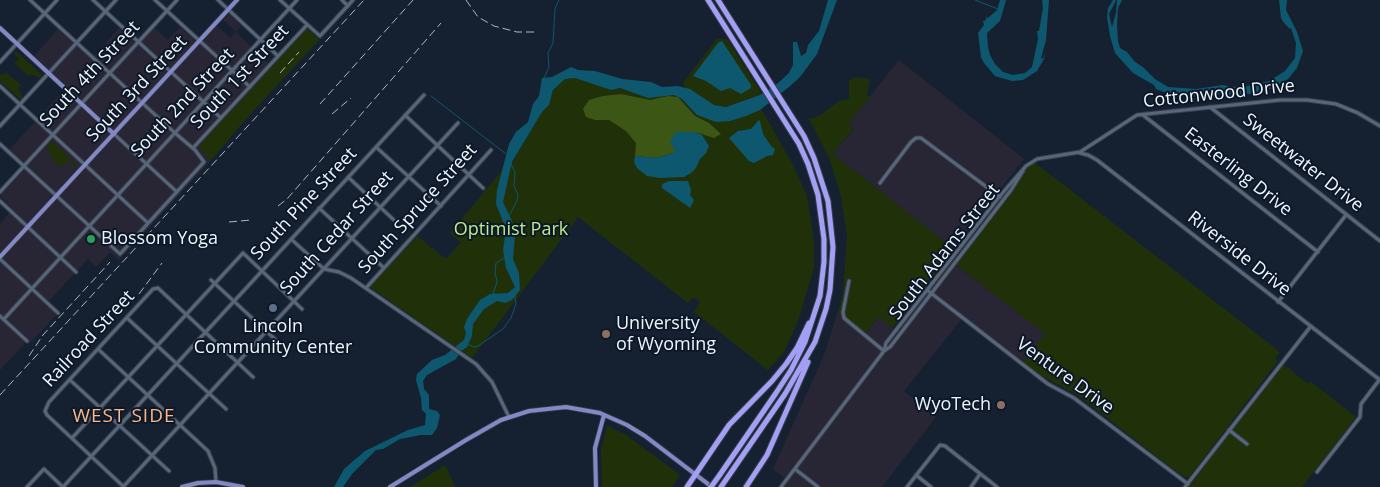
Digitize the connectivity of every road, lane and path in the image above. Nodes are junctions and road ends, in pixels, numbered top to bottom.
1 (30, 0) edge
2 (57, 0) edge
3 (93, 0) edge
4 (116, 0) edge
5 (155, 0) edge
6 (177, 0) edge
7 (218, 0) edge
8 (237, 0) edge
9 (280, 0) edge
10 (297, 0) edge
11 (342, 0) edge
12 (353, 0) edge
13 (708, 0) edge
14 (718, 0) edge
15 (348, 6) junction
16 (290, 8) junction
17 (228, 10) junction
18 (106, 11) junction
19 (167, 11) junction
20 (45, 13) junction
21 (308, 25) junction
22 (0, 28) edge
23 (260, 40) junction
24 (200, 41) junction
25 (138, 42) junction
26 (77, 43) junction
27 (17, 44) junction
28 (278, 56) junction
29 (0, 62) edge
30 (232, 71) junction
31 (171, 72) junction
32 (49, 73) junction
33 (110, 73) junction
34 (0, 86) edge
35 (250, 87) junction
36 (424, 95) dead end
37 (204, 102) junction
38 (142, 103) junction
39 (81, 104) junction
40 (20, 105) junction
41 (1210, 108) junction
42 (1142, 114) junction
43 (405, 116) junction
44 (221, 118) junction
45 (458, 122) dead end
46 (0, 126) edge
47 (1380, 126) edge
48 (174, 133) junction
49 (114, 134) junction
50 (53, 135) junction
51 (0, 144) edge
52 (437, 145) junction
53 (376, 147) junction
54 (193, 148) junction
55 (491, 150) dead end
56 (1080, 152) junction
57 (1036, 159) joint
58 (146, 163) junction
59 (85, 165) junction
60 (24, 166) junction
61 (1025, 168) junction
62 (469, 175) junction
63 (408, 176) junction
64 (348, 177) junction
65 (880, 183) dead end
66 (483, 188) dead end
67 (0, 192) edge
68 (177, 192) junction
69 (118, 195) junction
70 (57, 196) junction
71 (999, 197) junction
72 (1003, 200) junction
73 (0, 201) edge
74 (441, 206) junction
75 (380, 207) junction
76 (319, 208) junction
77 (1346, 215) junction
78 (396, 222) dead end
79 (148, 223) junction
80 (89, 226) junction
81 (28, 227) junction
82 (351, 238) junction
83 (824, 239) junction
84 (291, 240) junction
85 (1380, 241) edge
86 (1318, 252) junction
87 (60, 257) junction
88 (0, 258) edge
89 (384, 268) junction
90 (324, 269) junction
91 (262, 270) junction
92 (76, 272) dead end
93 (211, 280) dead end
94 (849, 281) dead end
95 (215, 284) junction
96 (31, 288) junction
97 (366, 288) junction
98 (927, 290) junction
99 (931, 294) junction
100 (294, 300) junction
101 (234, 302) junction
102 (1278, 302) junction
103 (302, 309) dead end
104 (58, 313) dead end
105 (186, 315) junction
106 (0, 316) edge
107 (127, 318) junction
108 (4, 319) junction
109 (1311, 326) junction
110 (266, 331) junction
111 (205, 332) junction
112 (27, 341) dead end
113 (278, 342) dead end
114 (815, 342) junction
115 (158, 346) junction
116 (98, 349) junction
117 (884, 350) junction
118 (238, 362) junction
119 (176, 363) junction
120 (129, 377) junction
121 (253, 377) dead end
122 (70, 380) junction
123 (1380, 380) edge
124 (209, 393) junction
125 (148, 394) junction
126 (101, 408) junction
127 (226, 409) dead end
128 (604, 415) junction
129 (509, 417) junction
130 (180, 424) junction
131 (120, 425) junction
132 (1229, 430) junction
133 (72, 438) junction
134 (1247, 444) dead end
135 (152, 455) junction
136 (91, 456) junction
137 (795, 469) junction
138 (169, 471) dead end
139 (1317, 472) dead end
140 (695, 474) junction
141 (980, 474) junction
142 (916, 476) junction
143 (216, 482) junction
144 (1186, 485) edge
145 (27, 487) edge
146 (63, 487) edge
147 (123, 487) edge
148 (182, 487) edge
149 (243, 487) edge
150 (390, 487) edge
151 (596, 487) edge
152 (687, 487) edge
153 (712, 487) edge
154 (721, 487) edge
155 (746, 487) edge
156 (781, 487) edge
157 (818, 487) edge
158 (907, 487) edge
159 (931, 487) edge
160 (970, 487) edge
161 (997, 487) edge

1 - 20 street
2 - 20 street
3 - 18 street
4 - 18 street
5 - 19 street
6 - 19 street, South 4th Street
7 - 17 street
8 - 17 main road, South 3rd Street
9 - 16 street
10 - 16 street, South 2nd Street
11 - 15 street
12 - 15 street
13 - 83 highway
14 - 114 highway
15 - 21 street
16 - 21 street
16 - 23 street, South 2nd Street
17 - 23 street
17 - 24 main road, South 3rd Street
18 - 25 street
18 - 26 street
19 - 24 street
19 - 25 street, South 4th Street
20 - 26 street
20 - 27 street
21 - 28 street, South 1st Street
22 - 27 main road
23 - 28 street
23 - 30 street, South 2nd Street
24 - 30 street
24 - 31 main road, South 3rd Street
25 - 31 street
25 - 33 street, South 4th Street
26 - 32 street
26 - 33 street
27 - 29 street
27 - 32 main road
28 - 35 street, South 1st Street
30 - 35 street
30 - 37 street, South 2nd Street
31 - 37 street
31 - 38 main road, South 3rd Street
32 - 39 main road
32 - 40 street
33 - 38 street
33 - 39 street, South 4th Street
34 - 40 street
35 - 44 street, South 1st Street
36 - 43 street, South Pine Street
37 - 44 street
37 - 48 street, South 2nd Street
38 - 48 street
38 - 49 main road, South 3rd Street
39 - 49 main road
39 - 50 street, South 4th Street
40 - 46 street
40 - 50 street
41 - 42 street, Cottonwood Drive
41 - 47 street, Cottonwood Drive
41 - 77 street, Sweetwater Drive
42 - 56 street, Cottonwood Drive
42 - 86 street, Easterling Drive
43 - 52 street
43 - 53 street, South Pine Street
44 - 54 street, South 1st Street
45 - 52 street, South Cedar Street
48 - 54 street
48 - 58 street, South 2nd Street
49 - 58 street
49 - 59 main road, South 3rd Street
50 - 59 street
50 - 60 street, South 4th Street
51 - 60 street
52 - 62 street
52 - 63 street, South Cedar Street
53 - 63 street
53 - 64 street, South Pine Street
54 - 68 street
55 - 62 street, South Spruce Street
56 - 57 street, Cottonwood Drive
56 - 102 street, Riverside Drive
57 - 61 street, South Adams Street
58 - 68 street
58 - 69 street, South 2nd Street
59 - 69 street
59 - 70 main road, South 3rd Street
60 - 67 street, South 4th Street
60 - 70 street
61 - 71 street, South Adams Street
61 - 72 street, South Adams Street
62 - 66 street
62 - 74 street, South Spruce Street
63 - 74 street
63 - 75 street, South Cedar Street
64 - 75 street
64 - 76 street, South Pine Street
65 - 71 street
68 - 79 street
69 - 79 street
69 - 80 street, South 2nd Street
70 - 80 street
70 - 81 main road, South 3rd Street
71 - 72 street
71 - 98 street, South Adams Street
72 - 99 street, South Adams Street
73 - 81 street
74 - 89 street, South Spruce Street
75 - 78 street
75 - 82 street, South Cedar Street
76 - 82 street
76 - 84 street, South Pine Street
77 - 85 street, Sweetwater Drive
77 - 86 street
79 - 80 street
80 - 87 street, South 2nd Street
81 - 87 street
81 - 88 main road, South 3rd Street
82 - 89 street
82 - 90 street, South Cedar Street
83 - 140 highway
83 - 153 highway, bridge
84 - 90 street
84 - 91 street, South Pine Street
86 - 102 street
87 - 92 street
87 - 96 street, South 2nd Street
88 - 96 street
89 - 97 street, South Spruce Street
90 - 97 street
90 - 100 street, South Cedar Street
91 - 95 street
91 - 100 street
91 - 101 street, South Pine Street
93 - 95 street
94 - 117 street
95 - 101 street
95 - 105 street
96 - 104 street
96 - 108 street, South 2nd Street
97 - 129 street
98 - 99 street, Venture Drive
98 - 117 street, South Adams Street
99 - 117 street, South Adams Street
99 - 144 street, Venture Drive
100 - 103 street
100 - 110 street, South Cedar Street
101 - 110 street
101 - 111 street, South Pine Street
102 - 109 street, Riverside Drive
105 - 107 street, Railroad Street
105 - 111 street
105 - 115 street
106 - 108 street
107 - 115 street
107 - 116 street, Railroad Street
108 - 112 street
109 - 123 street, Riverside Drive
109 - 132 street
110 - 113 street
110 - 118 street, South Cedar Street
111 - 118 street
111 - 119 street, South Pine Street
114 - 154 highway
114 - 155 highway
115 - 119 street
115 - 120 street
116 - 120 street
116 - 122 street, Railroad Street
117 - 137 street, South Adams Street
118 - 121 street
118 - 124 street, South Cedar Street
119 - 124 street
119 - 125 street, South Pine Street
120 - 125 street
120 - 126 street
122 - 126 street
122 - 133 street, Railroad Street
123 - 139 street
124 - 127 street
124 - 130 street, South Cedar Street
125 - 130 street
125 - 131 street, South Pine Street
126 - 131 street
126 - 133 street
128 - 129 main road
128 - 140 main road
128 - 151 main road
129 - 150 main road
130 - 135 street, South Cedar Street
130 - 143 street
131 - 135 street
131 - 136 street, South Pine Street
132 - 134 street
132 - 144 street
133 - 136 street
135 - 138 street
135 - 147 street, South Cedar Street
136 - 146 street, South Pine Street
136 - 147 street
137 - 156 street, South Adams Street
137 - 157 street
140 - 152 highway
140 - 153 main road
141 - 142 street
141 - 160 street
141 - 161 street
142 - 158 street
142 - 159 street
143 - 148 main road
143 - 149 main road
145 - 146 street

